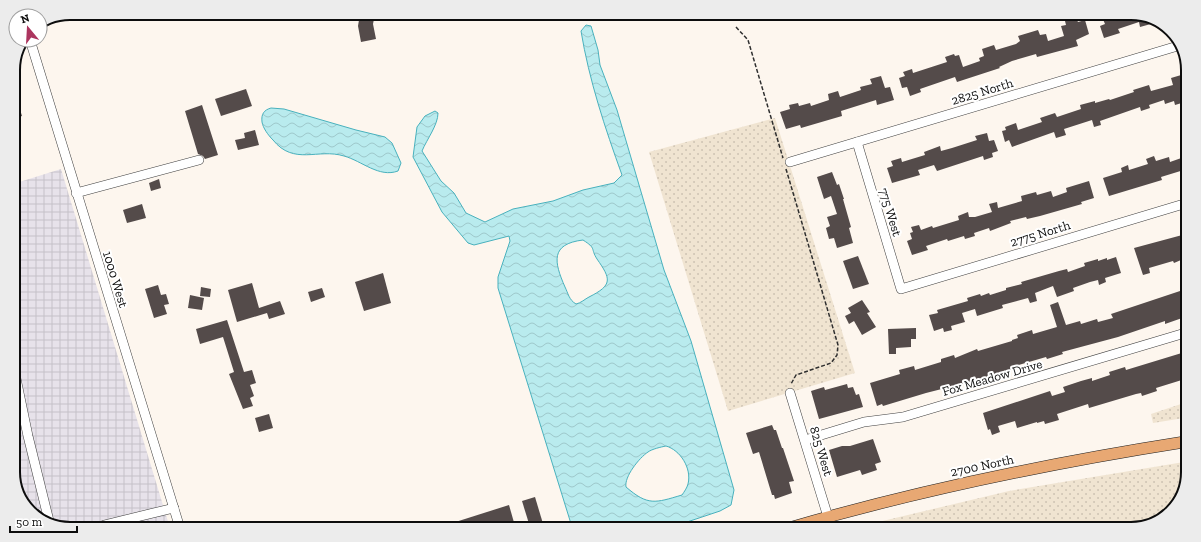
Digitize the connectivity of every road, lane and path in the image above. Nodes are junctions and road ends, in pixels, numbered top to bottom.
1 (736, 27) dead end
2 (1175, 47) edge
3 (32, 48) edge
4 (857, 142) junction
5 (200, 160) dead end
6 (790, 162) dead end
7 (76, 193) junction
8 (1181, 204) edge
9 (901, 289) joint
10 (1181, 334) edge
11 (790, 393) joint
12 (20, 398) edge
13 (805, 440) junction
14 (1181, 443) edge
15 (174, 508) junction
16 (48, 516) edge
17 (828, 517) junction
18 (116, 522) edge
19 (178, 522) edge
20 (810, 522) edge

1 - 11 path
2 - 4 street, 2825 North
3 - 7 street, 1000 West
4 - 6 street, 2825 North
4 - 9 street, 775 West
5 - 7 street
7 - 15 street, 1000 West
8 - 9 street, 2775 North
10 - 13 street, Fox Meadow Drive
11 - 13 street, 825 West
12 - 16 street
13 - 17 street, 825 West
14 - 17 main road, 2700 North
15 - 18 street
15 - 19 street, 1000 West
17 - 20 main road, 2700 North

